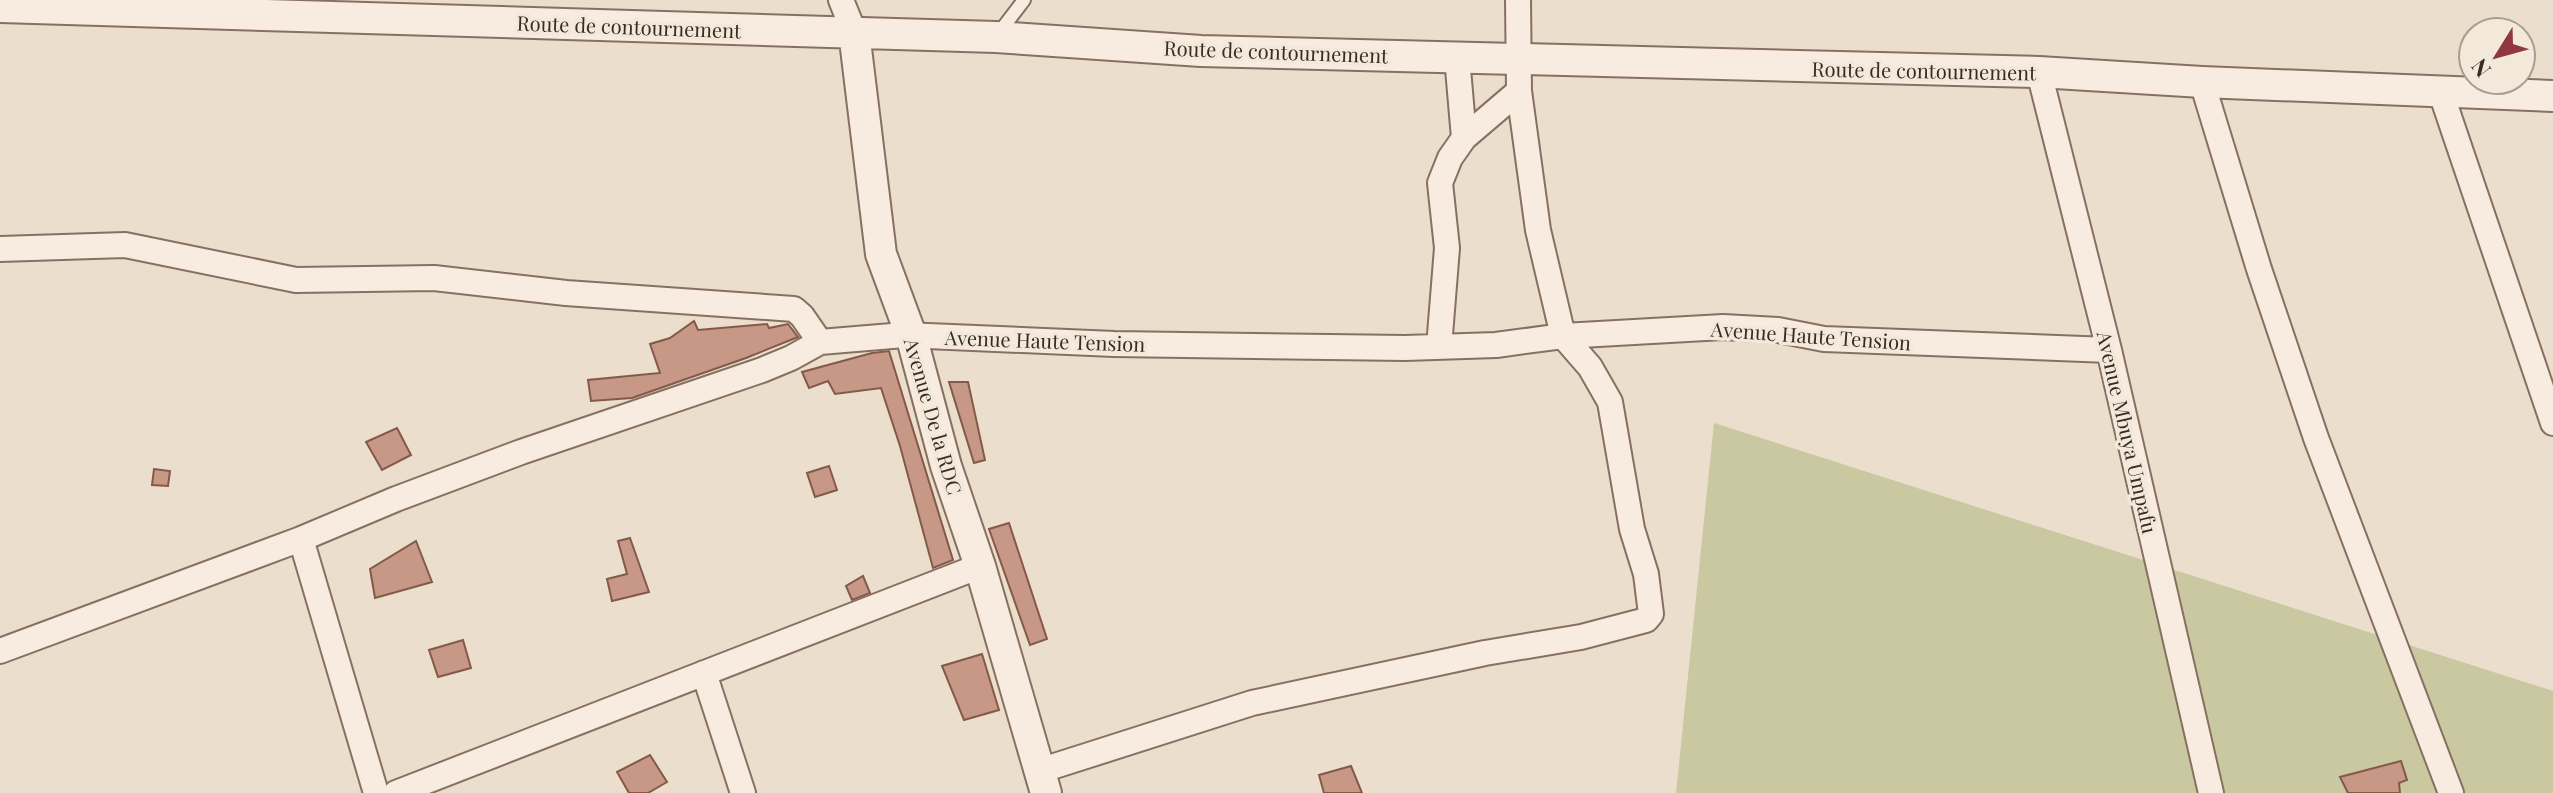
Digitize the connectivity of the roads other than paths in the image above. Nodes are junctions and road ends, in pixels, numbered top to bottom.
1 (841, 0) edge
2 (1024, 0) edge
3 (1518, 0) edge
4 (18, 5) edge
5 (854, 32) junction
6 (996, 37) junction
7 (1457, 57) junction
8 (1517, 60) junction
9 (2039, 72) junction
10 (2202, 82) junction
11 (2440, 90) junction
12 (1519, 91) junction
13 (2553, 96) edge
14 (1464, 138) junction
15 (0, 249) edge
16 (911, 335) junction
17 (1563, 336) junction
18 (820, 342) junction
19 (1439, 347) junction
20 (2109, 350) junction
21 (2553, 423) edge
22 (301, 539) junction
23 (980, 566) junction
24 (0, 651) edge
25 (704, 673) junction
26 (1042, 782) edge
27 (376, 793) edge
28 (396, 793) edge
29 (743, 793) edge
30 (2211, 793) edge
31 (2451, 793) edge

1 - 5 street
2 - 6 lane
3 - 8 street
4 - 5 street, Route de contournement
5 - 6 street, Route de contournement
5 - 16 street, Avenue De la RDC
6 - 7 street, Route de contournement
7 - 8 street, Route de contournement
7 - 14 street
8 - 9 street, Route de contournement
8 - 12 street
9 - 10 street, Route de contournement
9 - 20 street, Avenue Mbuya Umpafu
10 - 11 street, Route de contournement
10 - 31 street
11 - 13 street, Route de contournement
11 - 21 street
12 - 14 street
12 - 17 street
14 - 19 street
15 - 18 street
16 - 18 street, Avenue Haute Tension
16 - 19 street, Avenue Haute Tension
16 - 23 street, Avenue De la RDC
17 - 19 street, Avenue Haute Tension
17 - 20 street, Avenue Haute Tension
17 - 26 street
18 - 22 street
20 - 30 street, Avenue Mbuya Umpafu
22 - 24 street
22 - 27 street
23 - 25 street
23 - 26 street, Avenue De la RDC
25 - 28 street
25 - 29 street

